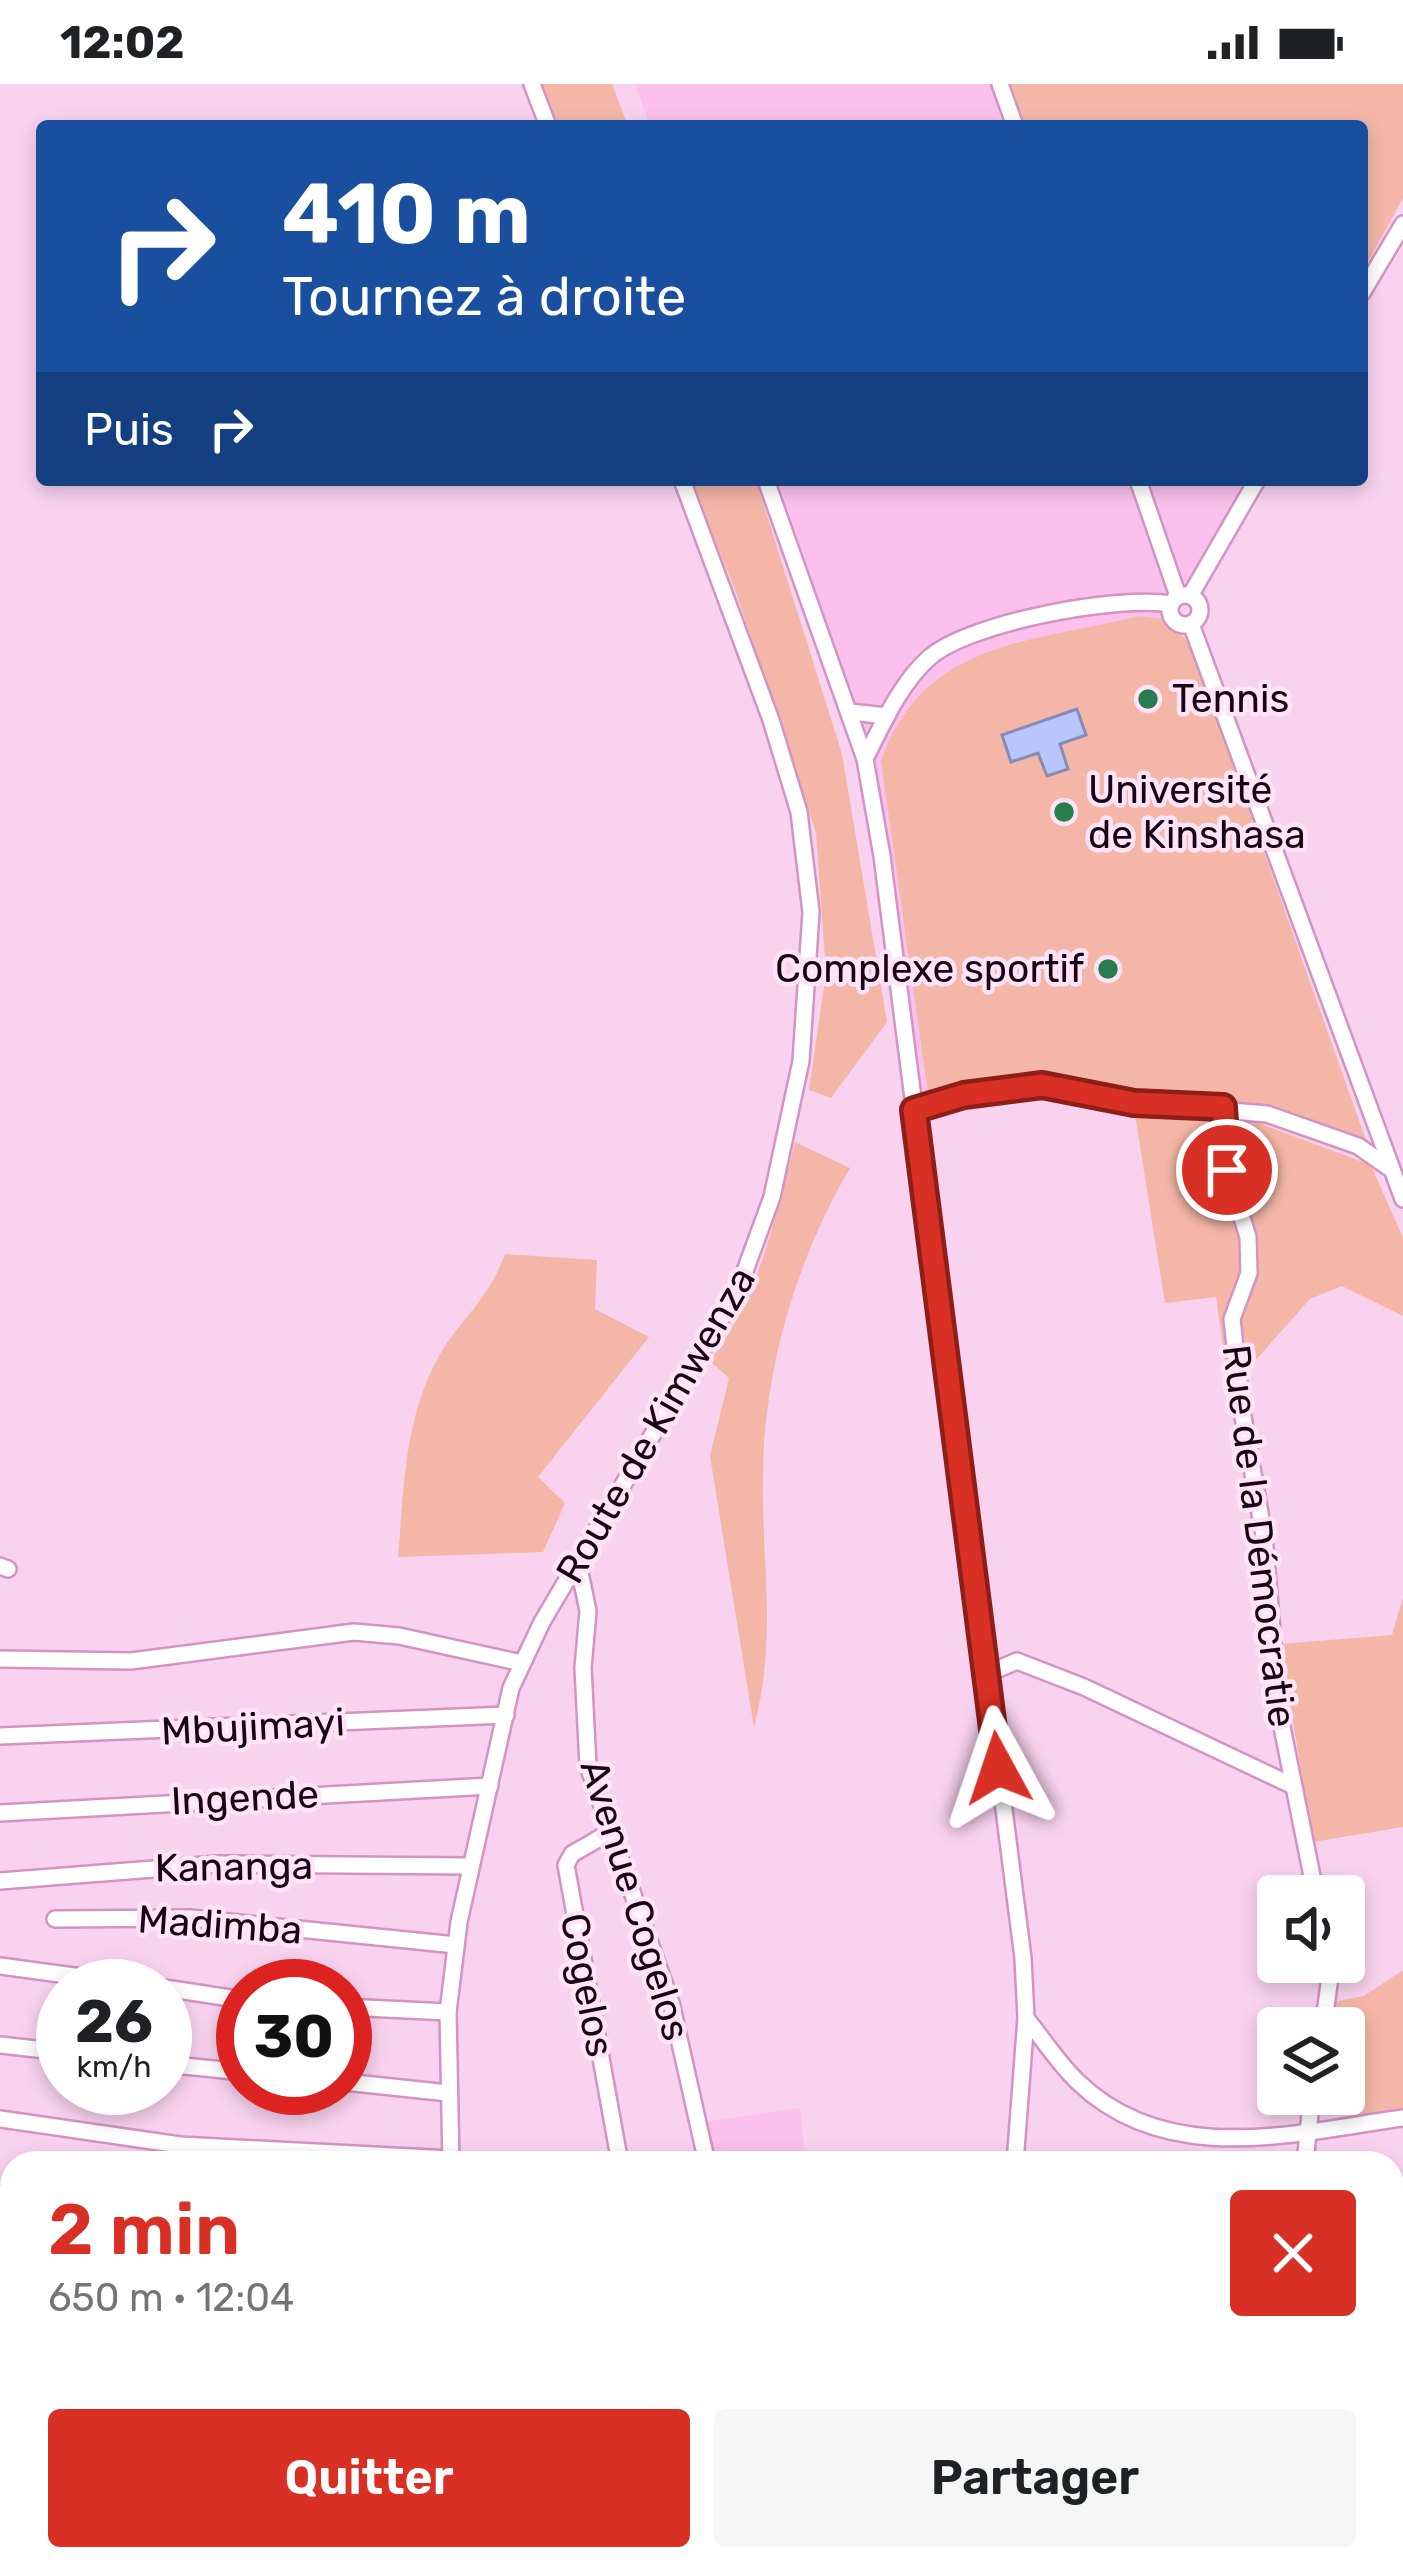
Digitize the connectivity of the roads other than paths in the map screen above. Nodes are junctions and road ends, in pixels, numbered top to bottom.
1 (532, 84) edge
2 (1000, 84) edge
3 (546, 120) edge
4 (1013, 120) edge
5 (1403, 224) edge
6 (1368, 283) edge
7 (684, 486) edge
8 (768, 486) edge
9 (1140, 486) edge
10 (1253, 486) edge
11 (1180, 599) junction
12 (1190, 624) junction
13 (850, 712) junction
14 (887, 716) junction
15 (866, 759) junction
16 (1223, 1107) junction
17 (914, 1110) junction
18 (1390, 1169) junction
19 (1403, 1199) edge
20 (578, 1563) junction
21 (0, 1659) edge
22 (522, 1663) junction
23 (989, 1673) junction
24 (506, 1715) junction
25 (0, 1736) edge
26 (1291, 1785) junction
27 (490, 1786) junction
28 (0, 1813) edge
29 (612, 1831) junction
30 (469, 1866) junction
31 (1311, 1875) edge
32 (0, 1881) edge
33 (55, 1919) dead end
34 (456, 1945) junction
35 (0, 1966) edge
36 (36, 1971) edge
37 (372, 2008) edge
38 (448, 2012) junction
39 (1026, 2018) junction
40 (0, 2045) edge
41 (36, 2049) edge
42 (372, 2086) edge
43 (448, 2093) junction
44 (1308, 2115) edge
45 (1403, 2118) edge
46 (0, 2119) edge
47 (1305, 2132) junction
48 (282, 2151) edge
49 (451, 2151) edge
50 (618, 2151) edge
51 (704, 2151) edge
52 (1016, 2151) edge
53 (1305, 2151) edge

1 - 3 street
2 - 4 street
5 - 6 street
7 - 20 street, Route de Kimwenza
8 - 13 street
9 - 11 street
10 - 11 street
11 - 12 street
11 - 12 street
11 - 14 street
12 - 18 street
13 - 14 street
13 - 15 street
14 - 15 street
15 - 17 street
16 - 17 street
16 - 18 street
16 - 26 street, Rue de la Démocratie
17 - 23 street
18 - 19 street
20 - 22 street, Route de Kimwenza
20 - 29 street, Avenue Cogelos
21 - 22 street
22 - 24 street, Route de Kimwenza
23 - 26 street
23 - 39 street
24 - 25 street, Mbujimayi
24 - 27 street, Route de Kimwenza
26 - 31 street, Rue de la Démocratie
27 - 28 street, Ingende
27 - 30 street, Route de Kimwenza
29 - 50 street, Cogelos
29 - 51 street, Avenue Cogelos
30 - 32 street, Kananga
30 - 34 street, Route de Kimwenza
33 - 34 street, Madimba
34 - 38 street, Route de Kimwenza
35 - 36 street
37 - 38 street
38 - 43 street, Route de Kimwenza
39 - 47 street
39 - 52 street
40 - 41 street
42 - 43 street
43 - 49 street, Route de Kimwenza
44 - 47 street
45 - 47 street
46 - 48 street
47 - 53 street

